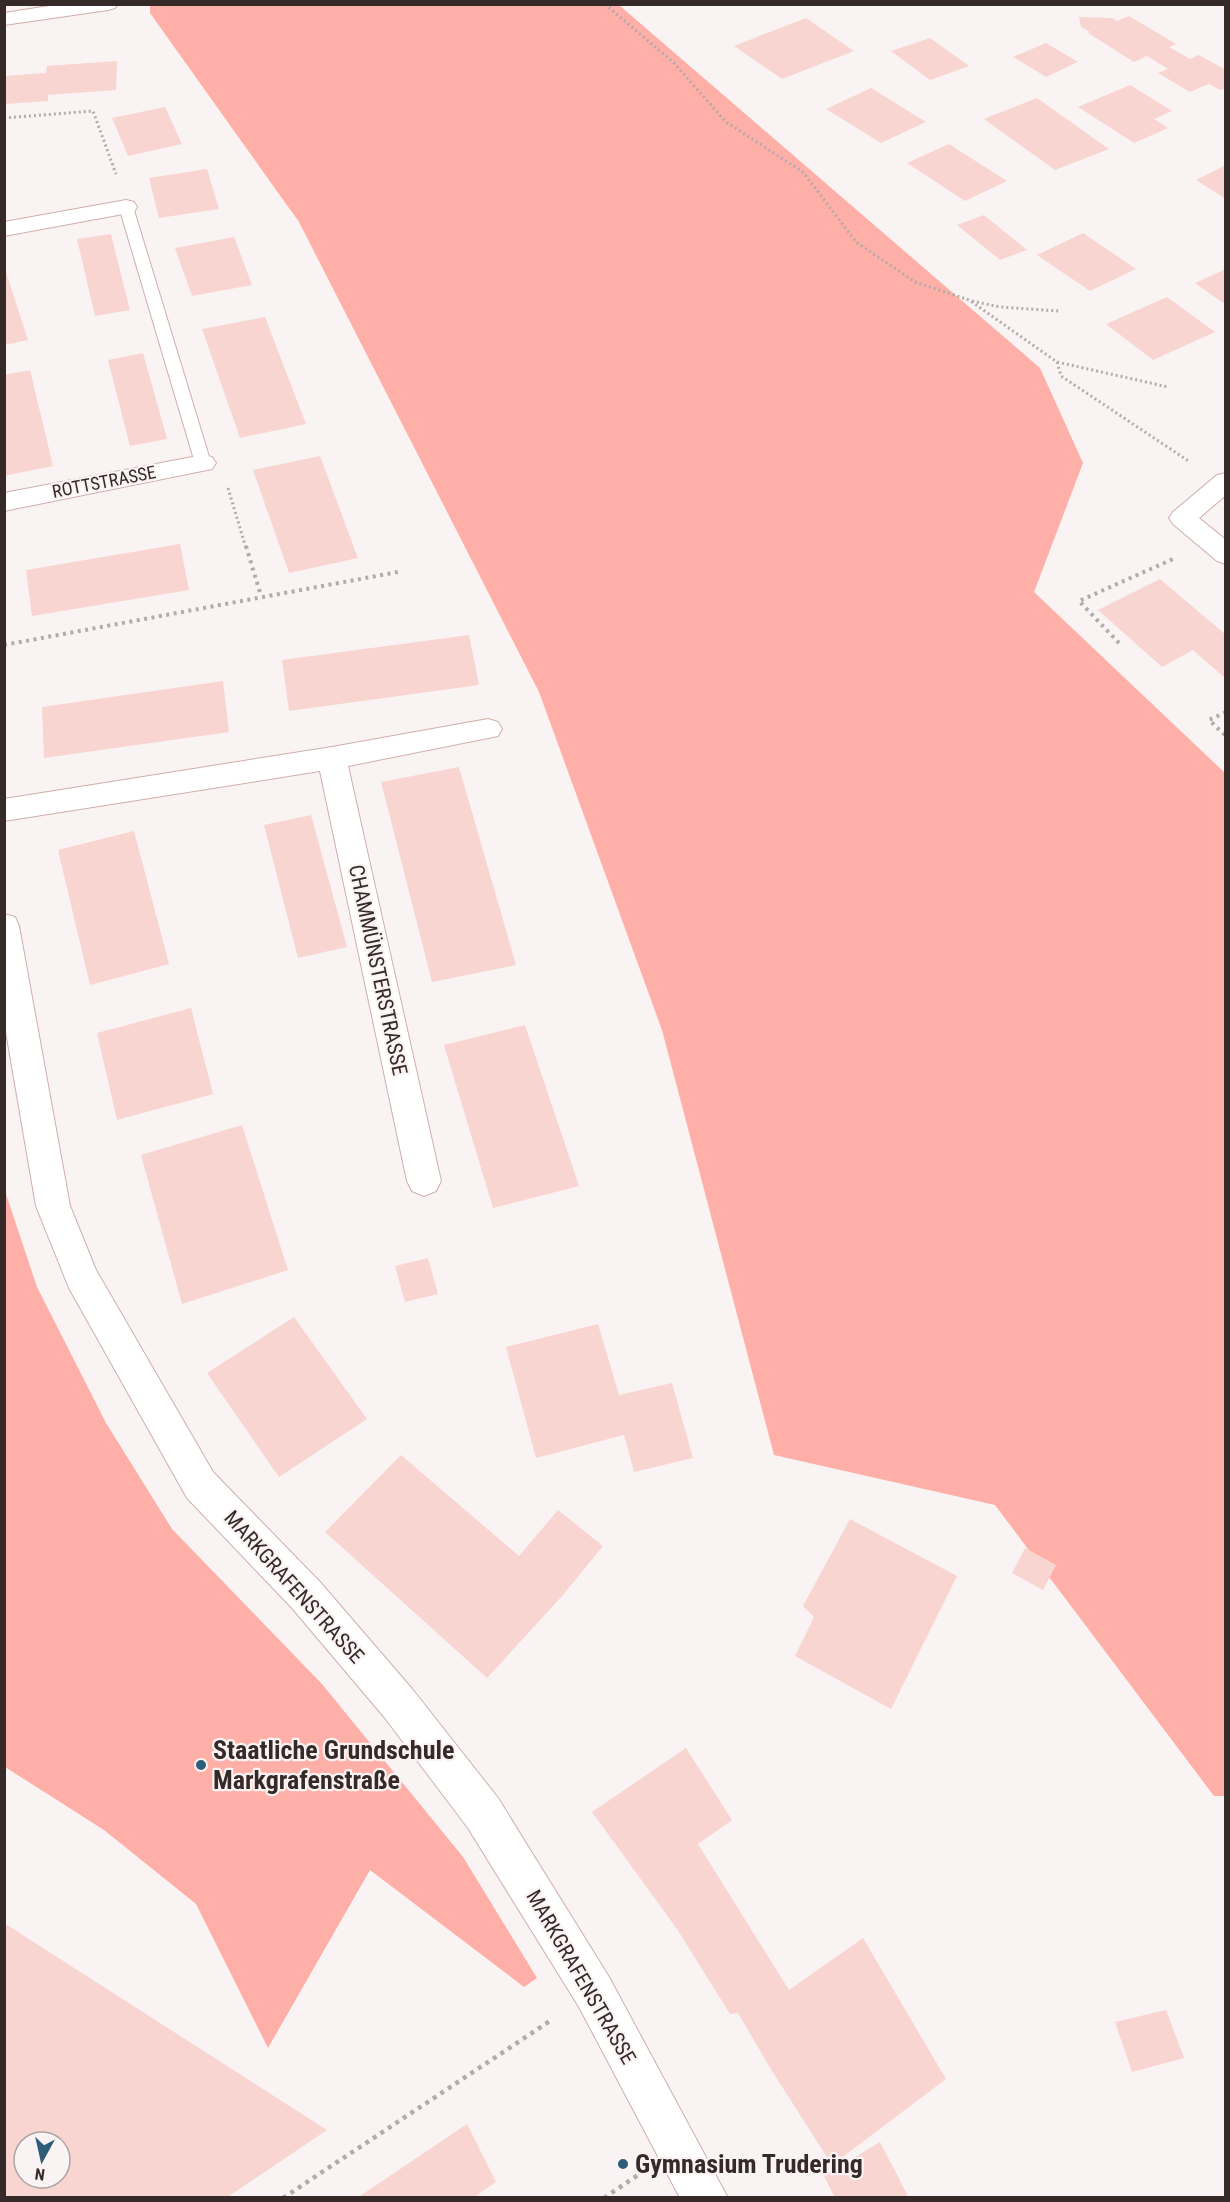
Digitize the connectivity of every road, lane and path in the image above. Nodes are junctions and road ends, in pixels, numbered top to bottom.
1 (108, 4) edge
2 (605, 4) edge
3 (4, 19) edge
4 (4, 118) edge
5 (119, 184) dead end
6 (126, 207) joint
7 (4, 229) edge
8 (969, 300) junction
9 (1059, 312) dead end
10 (1057, 362) junction
11 (1168, 387) dead end
12 (203, 463) junction
13 (1224, 482) edge
14 (4, 502) edge
15 (1218, 549) edge
16 (398, 572) dead end
17 (261, 596) junction
18 (1119, 643) dead end
19 (4, 645) edge
20 (1226, 712) edge
21 (488, 729) dead end
22 (1226, 736) edge
23 (332, 758) junction
24 (4, 810) edge
25 (4, 926) edge
26 (424, 1181) dead end
27 (594, 1992) junction
28 (283, 2198) edge
29 (705, 2198) edge

1 - 3 street
2 - 8 path
4 - 5 path
6 - 7 street
6 - 12 lane
8 - 9 path
8 - 10 path
10 - 11 path
10 - 13 path
12 - 14 street, ROTTSTRASSE
12 - 17 path
13 - 15 street
15 - 18 path
16 - 17 path
17 - 19 path
20 - 22 path
21 - 23 street
23 - 24 street
23 - 26 street, CHAMMÜNSTERSTRASSE
25 - 27 street, MARKGRAFENSTRASSE
27 - 28 path
27 - 29 street, MARKGRAFENSTRASSE

